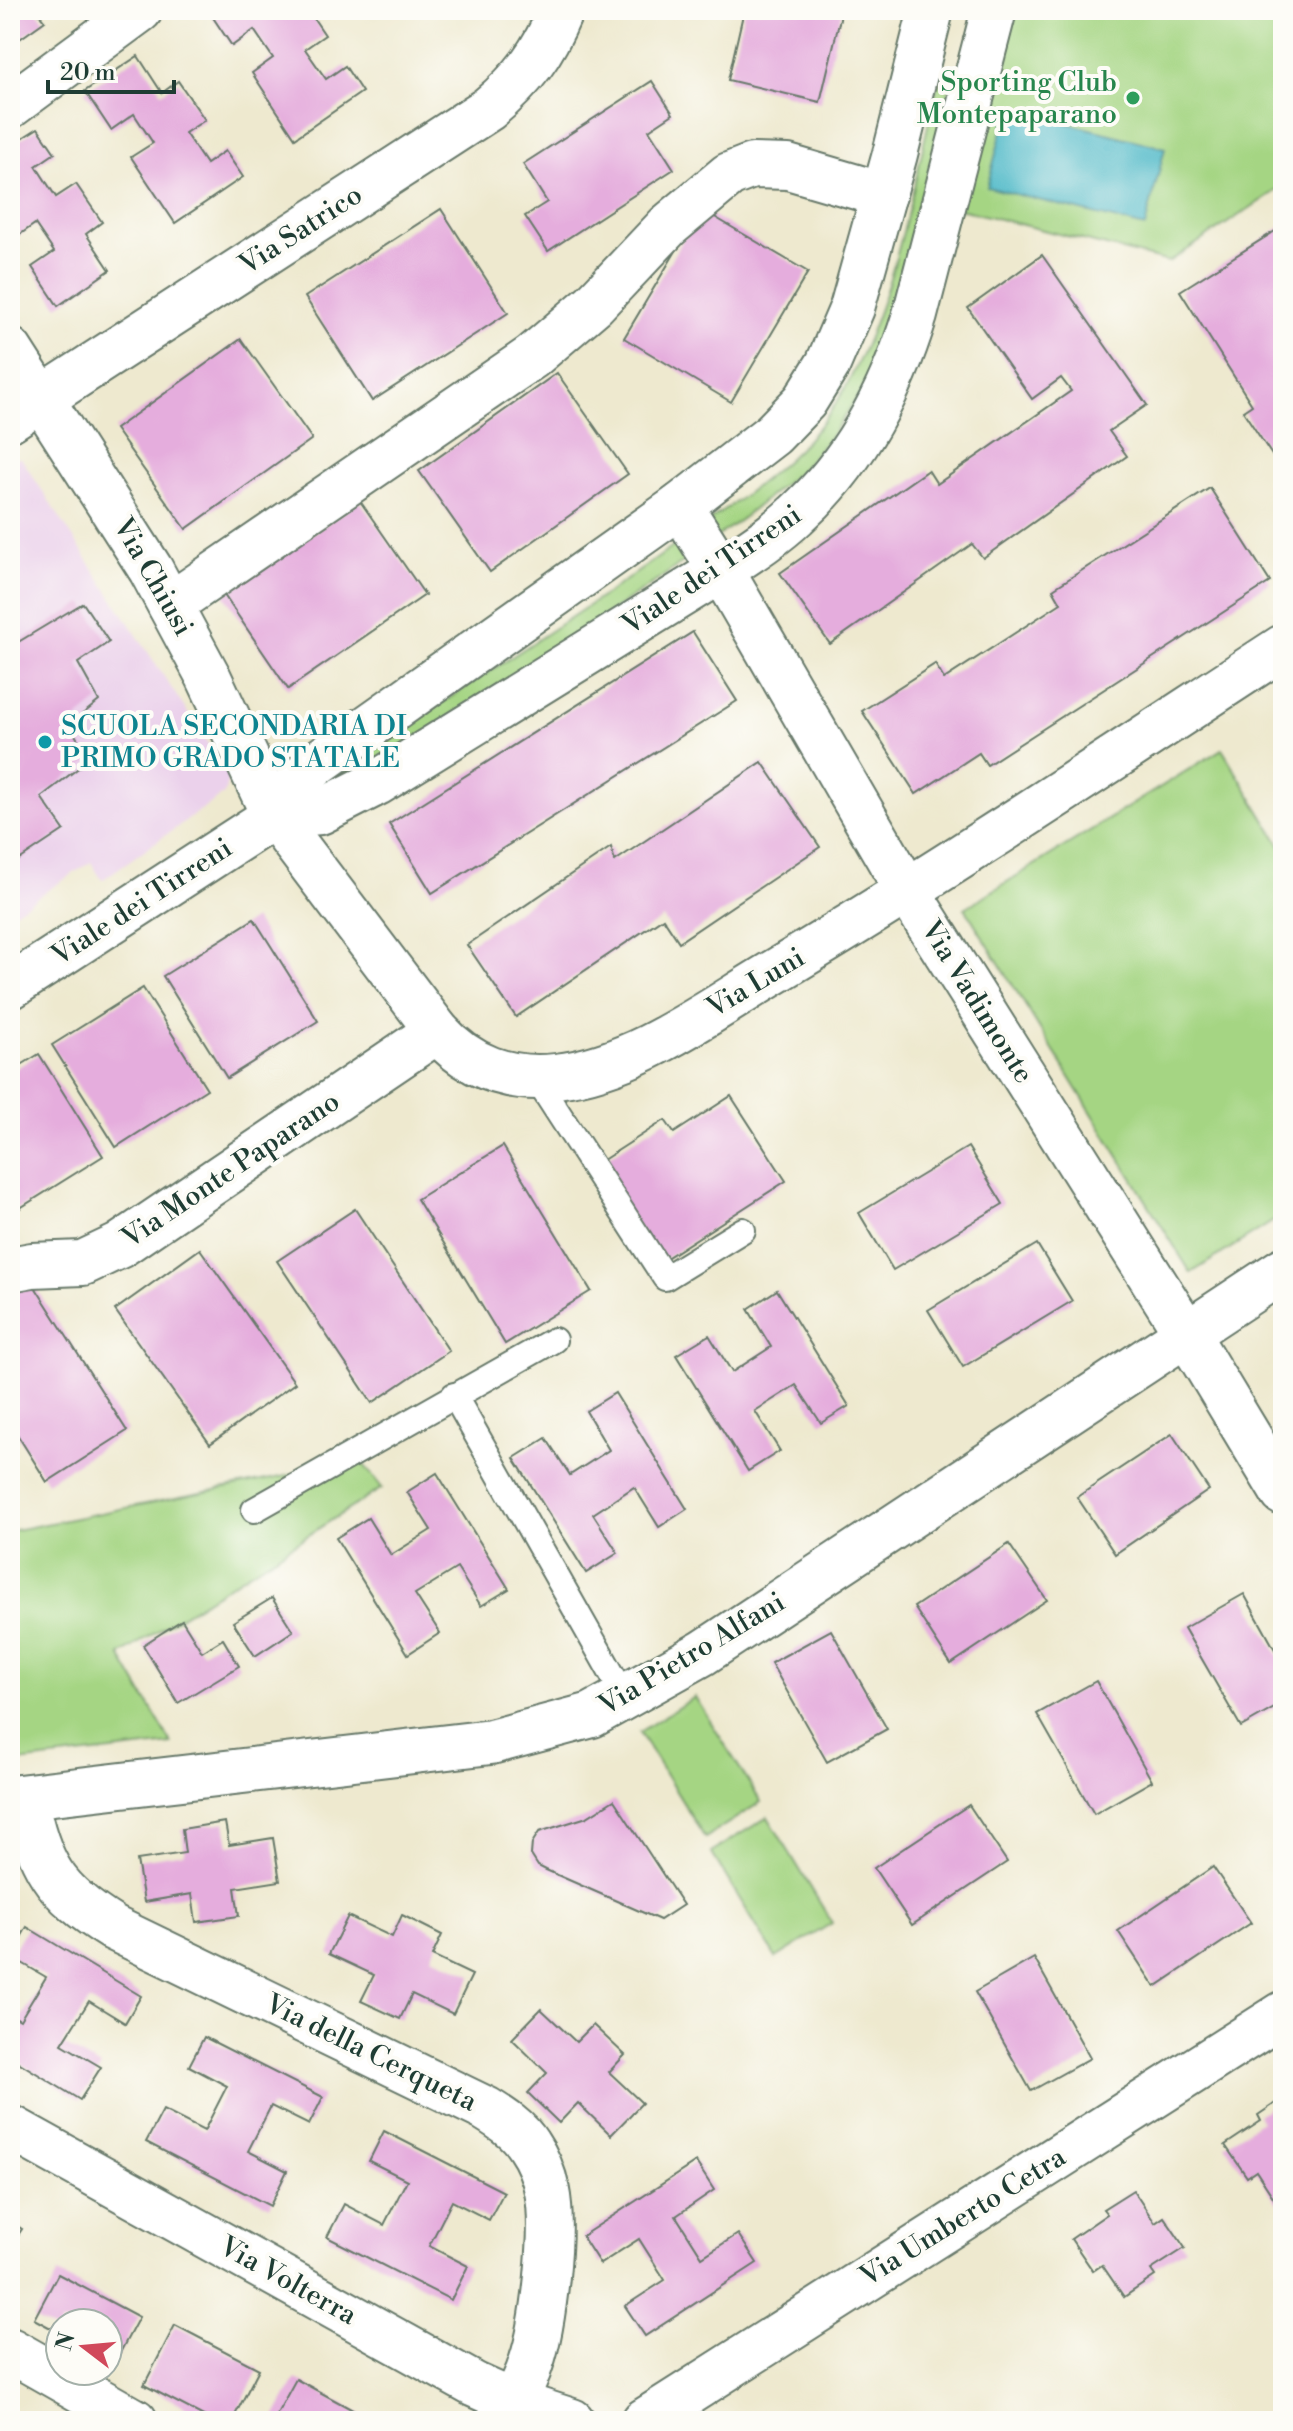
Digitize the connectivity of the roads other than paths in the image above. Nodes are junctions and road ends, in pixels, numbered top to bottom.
1 (561, 10) edge
2 (931, 10) edge
3 (994, 10) edge
4 (115, 17) edge
5 (10, 106) edge
6 (884, 195) junction
7 (10, 350) edge
8 (26, 408) edge
9 (680, 506) junction
10 (721, 570) junction
11 (170, 605) junction
12 (1283, 647) edge
13 (274, 816) junction
14 (908, 892) junction
15 (10, 987) edge
16 (437, 1031) junction
17 (535, 1077) junction
18 (743, 1230) dead end
19 (10, 1269) edge
20 (1283, 1270) edge
21 (1187, 1334) junction
22 (554, 1340) dead end
23 (454, 1395) junction
24 (1283, 1493) edge
25 (254, 1510) dead end
26 (625, 1697) junction
27 (18, 1797) edge
28 (1283, 2014) edge
29 (10, 2127) edge
30 (10, 2350) edge
31 (513, 2402) junction
32 (135, 2421) edge
33 (572, 2421) edge
34 (644, 2421) edge

1 - 8 street, Via Satrico
2 - 6 street, Viale dei Tirreni
3 - 10 street, Viale dei Tirreni
4 - 5 street
6 - 9 street, Viale dei Tirreni
6 - 11 street
7 - 8 street, Via Chiusi
8 - 11 street, Via Chiusi
9 - 10 street, Via Vadimonte
9 - 13 street, Viale dei Tirreni
10 - 13 street, Viale dei Tirreni
10 - 14 street, Via Vadimonte
11 - 13 street, Via Chiusi
12 - 14 street, Via Luni
13 - 15 street, Viale dei Tirreni
13 - 16 street, Via Luni
14 - 17 street, Via Luni
14 - 21 street, Via Vadimonte
16 - 17 street, Via Luni
16 - 19 street, Via Monte Paparano
17 - 18 lane
20 - 21 street, Via Pietro Alfani
21 - 24 street, Via Vadimonte
21 - 26 street, Via Pietro Alfani
22 - 23 lane
23 - 25 lane
23 - 26 lane
26 - 27 street, Via Pietro Alfani
27 - 31 street, Via della Cerqueta
28 - 34 street, Via Umberto Cetra
29 - 31 street, Via Volterra
30 - 32 street
31 - 33 street, Via Volterra

